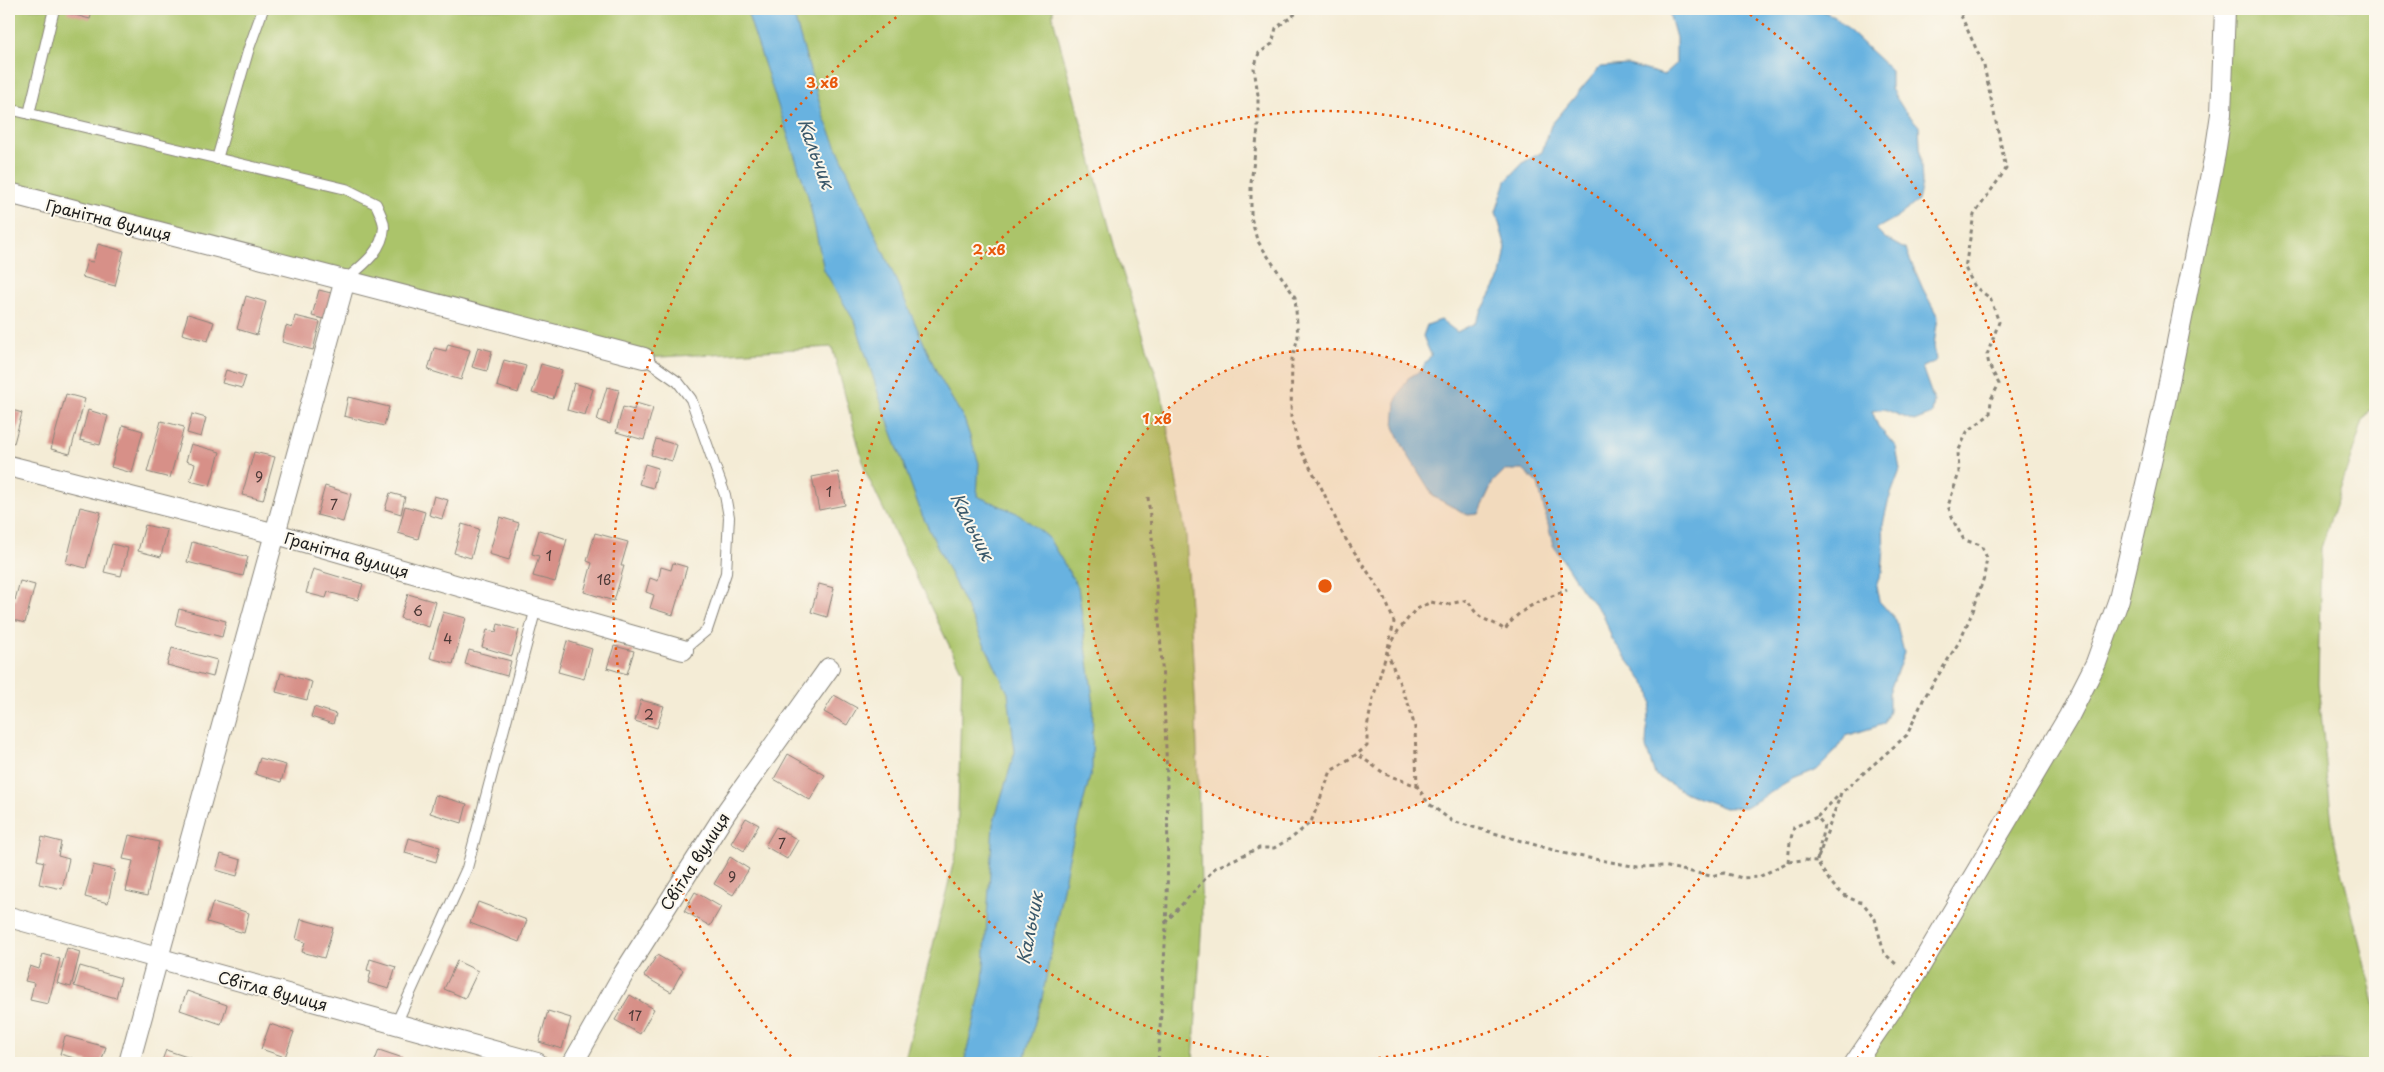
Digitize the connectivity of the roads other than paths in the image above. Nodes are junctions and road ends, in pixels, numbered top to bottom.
1 (54, 9) edge
2 (263, 9) edge
3 (2225, 9) edge
4 (9, 109) edge
5 (29, 114) junction
6 (217, 159) junction
7 (9, 193) edge
8 (346, 280) junction
9 (644, 358) joint
10 (9, 466) edge
11 (276, 534) junction
12 (536, 608) junction
13 (683, 650) joint
14 (829, 668) dead end
15 (9, 917) edge
16 (156, 958) junction
17 (396, 1024) junction
18 (129, 1063) edge
19 (537, 1063) edge
20 (573, 1063) edge
21 (1854, 1063) edge

1 - 5 lane
2 - 6 lane
3 - 21 street
4 - 5 lane
5 - 6 lane
6 - 8 lane
7 - 8 street, Гранітна вулиця
8 - 9 street, Гранітна вулиця
8 - 11 street
9 - 13 lane
10 - 11 street, Гранітна вулиця
11 - 12 street, Гранітна вулиця
11 - 16 street
12 - 13 street, Гранітна вулиця
12 - 17 lane
14 - 20 street, Світла вулиця
15 - 16 street, Світла вулиця
16 - 17 street, Світла вулиця
16 - 18 street
17 - 19 street, Світла вулиця

